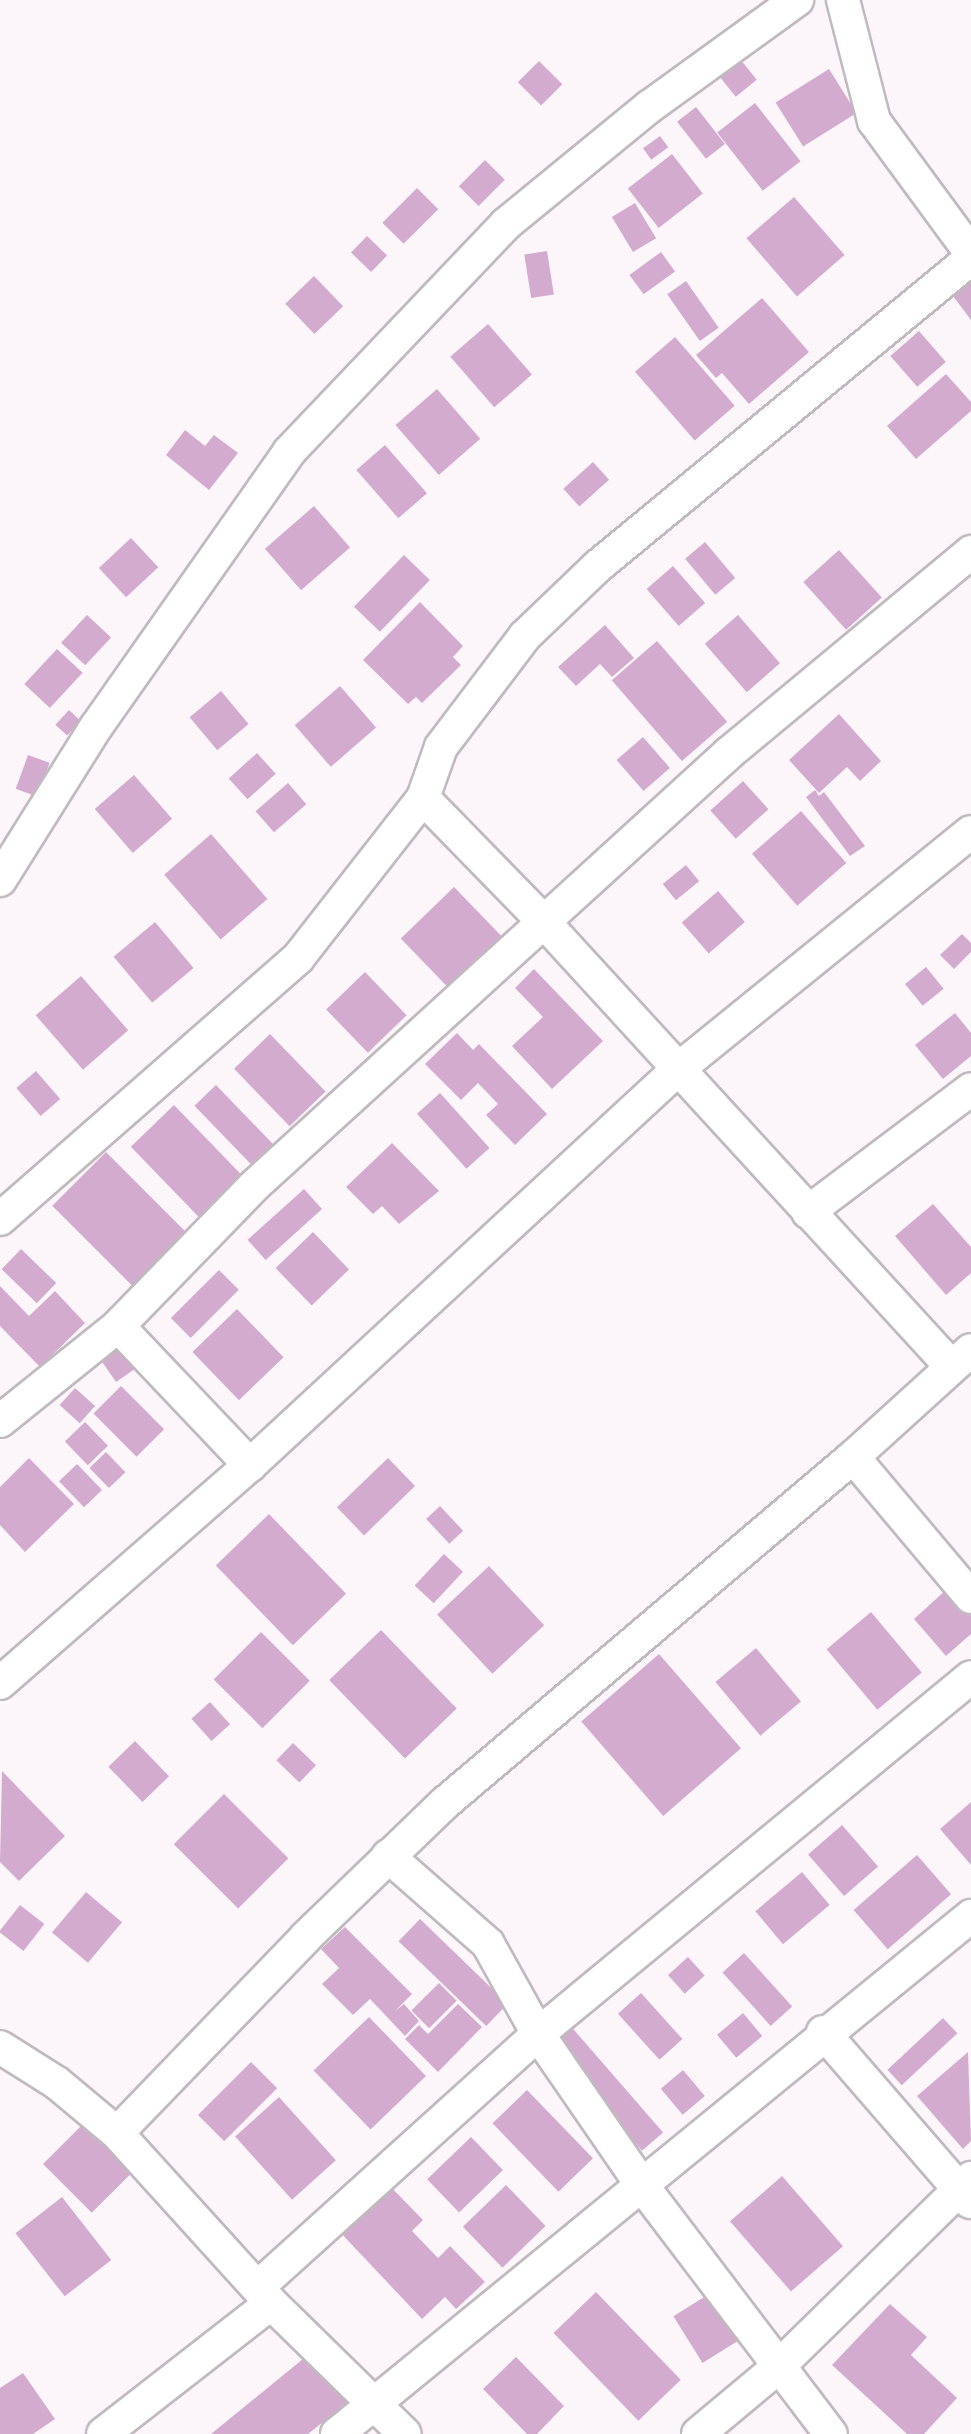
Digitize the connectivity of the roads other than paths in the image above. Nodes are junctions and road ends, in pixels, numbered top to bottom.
1 (797, 0) edge
2 (843, 0) edge
3 (971, 255) edge
4 (971, 552) edge
5 (423, 798) junction
6 (966, 846) edge
7 (0, 880) edge
8 (544, 922) junction
9 (677, 1070) junction
10 (971, 1089) edge
11 (808, 1212) junction
12 (0, 1219) edge
13 (118, 1326) junction
14 (961, 1358) edge
15 (0, 1421) edge
16 (853, 1457) junction
17 (250, 1465) junction
18 (971, 1597) edge
19 (971, 1677) edge
20 (1, 1678) edge
21 (388, 1856) junction
22 (971, 1916) edge
23 (823, 2032) junction
24 (538, 2034) junction
25 (0, 2047) edge
26 (117, 2133) junction
27 (644, 2188) junction
28 (967, 2190) edge
29 (264, 2295) junction
30 (777, 2368) junction
31 (376, 2401) junction
32 (103, 2434) edge
33 (337, 2434) edge
34 (405, 2434) edge
35 (698, 2434) edge
36 (831, 2434) edge

1 - 7 street
2 - 3 street
3 - 5 street
4 - 8 street
5 - 8 street
5 - 12 street
6 - 9 street
8 - 9 street
8 - 13 street
9 - 11 street
9 - 17 street
10 - 11 street
11 - 14 street
13 - 15 street
13 - 17 street
14 - 16 street
16 - 18 street
16 - 21 street
17 - 20 street
19 - 24 street
21 - 24 street
21 - 26 street
22 - 23 street
23 - 27 street
23 - 28 street
24 - 27 street
24 - 29 street
25 - 26 street
26 - 29 street
27 - 30 street
27 - 31 street
28 - 30 street
29 - 31 street
29 - 32 street
30 - 35 street
30 - 36 street
31 - 33 street
31 - 34 street

